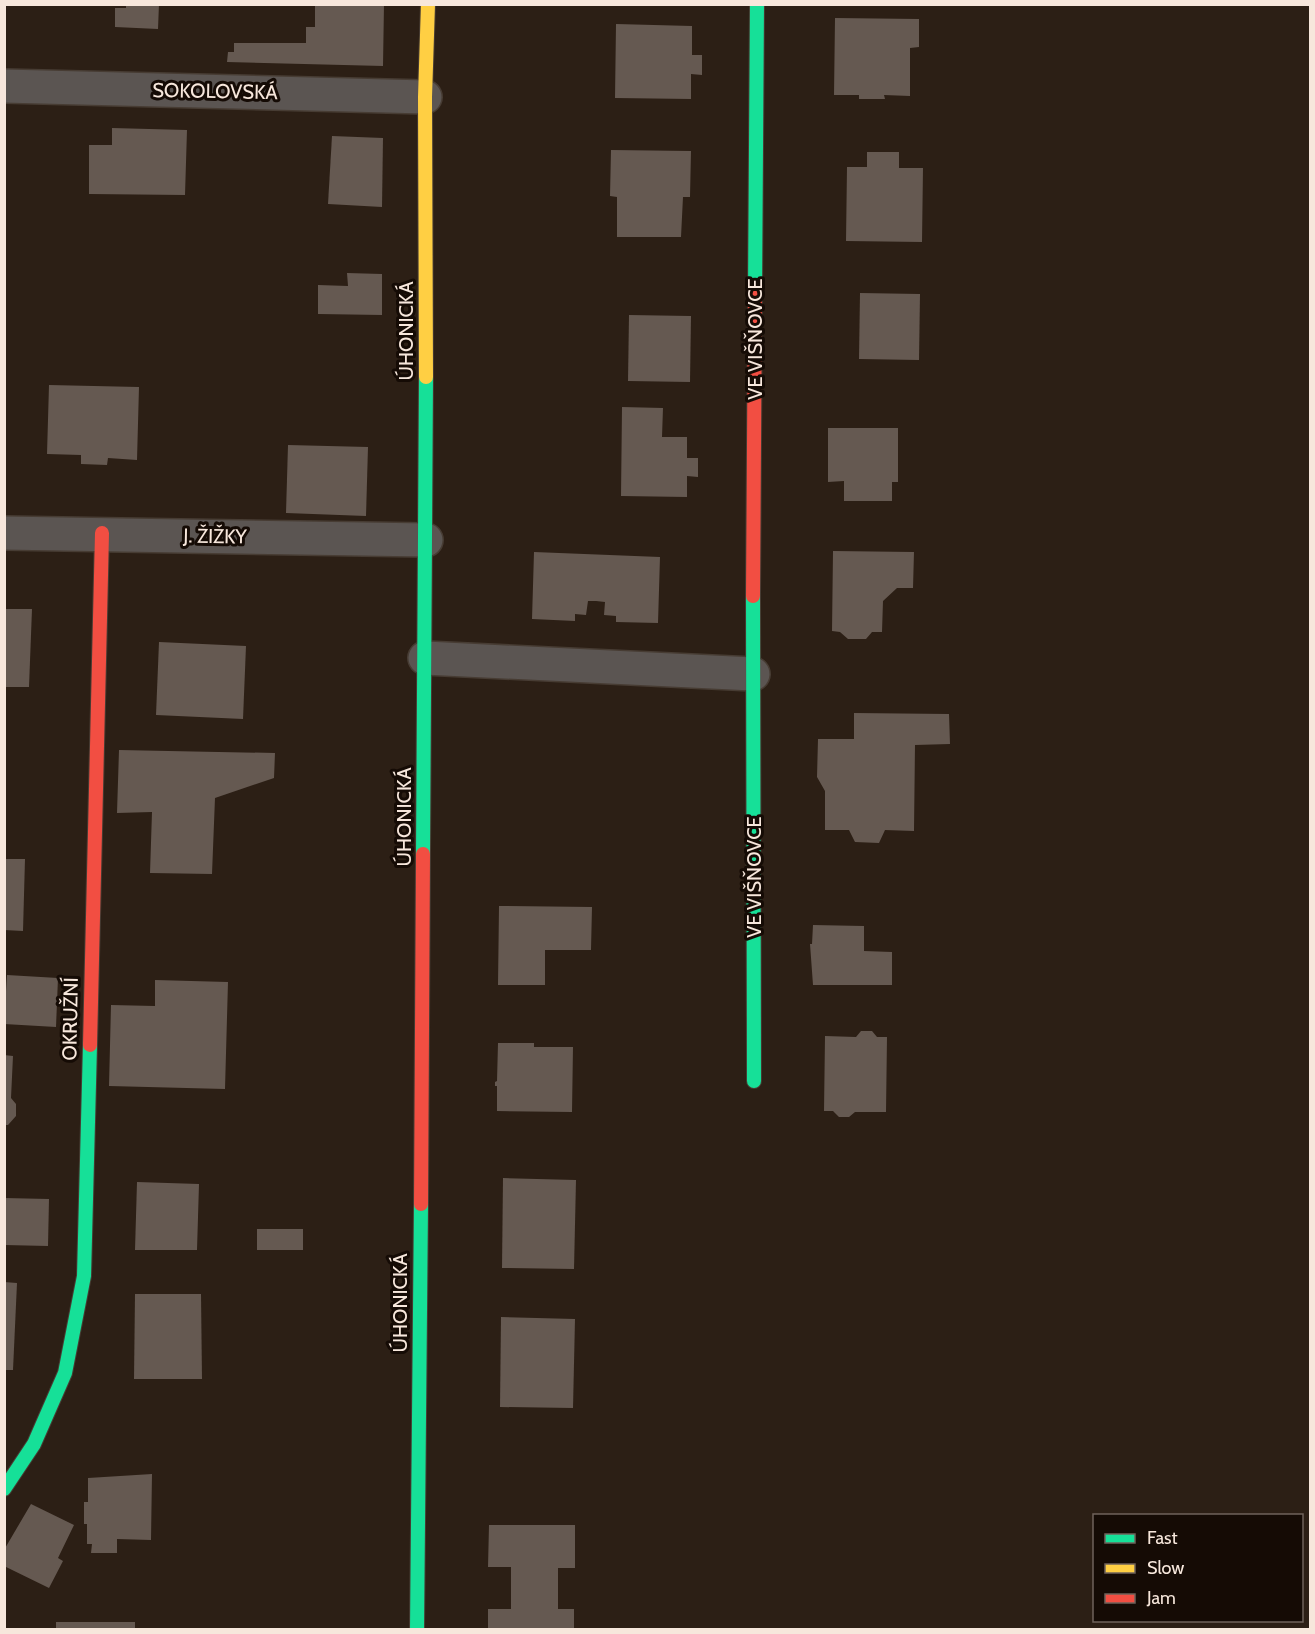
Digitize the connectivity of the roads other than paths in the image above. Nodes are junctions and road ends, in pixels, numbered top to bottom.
1 (428, 4) edge
2 (757, 4) edge
3 (4, 86) edge
4 (425, 97) junction
5 (4, 533) edge
6 (102, 534) junction
7 (426, 540) junction
8 (425, 658) junction
9 (753, 674) junction
10 (754, 1081) dead end
11 (4, 1489) edge
12 (417, 1629) edge

1 - 4 street, ÚHONICKÁ
2 - 9 street, VE VIŠŇOVCE
3 - 4 street, SOKOLOVSKÁ
4 - 7 street, ÚHONICKÁ
5 - 6 street, J. ŽIŽKY
6 - 7 street, J. ŽIŽKY
6 - 11 street, OKRUŽNÍ
7 - 8 street, ÚHONICKÁ
8 - 9 street
8 - 12 street, ÚHONICKÁ
9 - 10 street, VE VIŠŇOVCE

